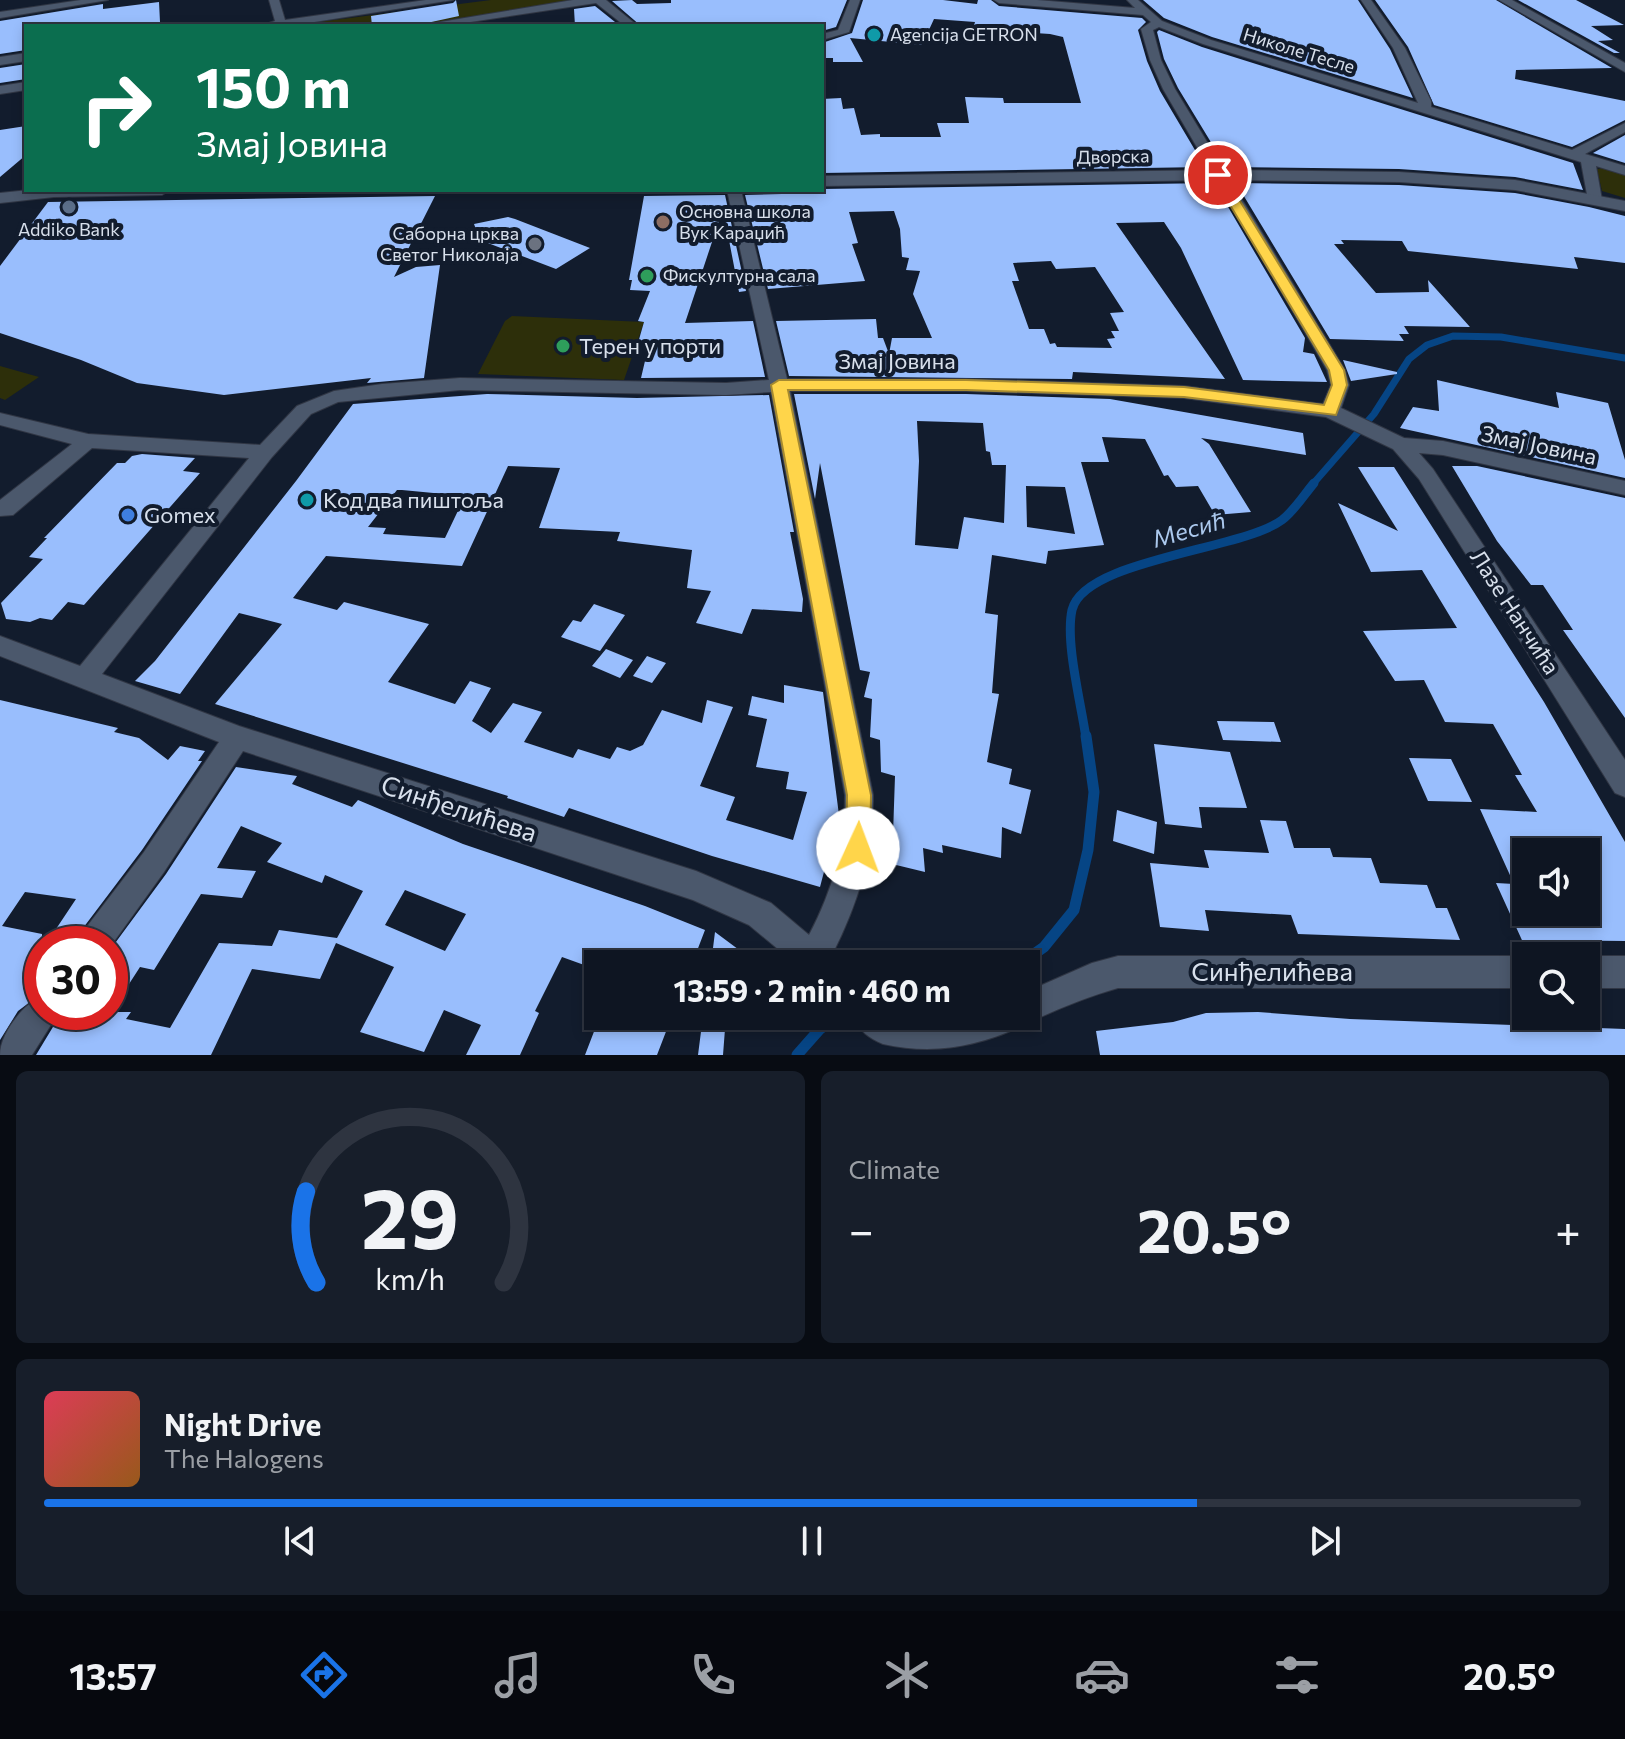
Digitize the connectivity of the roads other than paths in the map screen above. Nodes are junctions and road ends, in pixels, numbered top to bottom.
1 (103, 0) edge
2 (274, 0) edge
3 (448, 0) edge
4 (596, 0) edge
5 (855, 0) edge
6 (999, 0) edge
7 (1132, 0) edge
8 (1366, 0) edge
9 (1504, 0) edge
10 (1144, 12) junction
11 (0, 15) edge
12 (475, 22) edge
13 (1158, 23) junction
14 (281, 24) joint
15 (448, 24) edge
16 (629, 24) edge
17 (824, 37) edge
18 (24, 57) edge
19 (0, 61) edge
20 (1625, 68) edge
21 (24, 86) edge
22 (0, 90) edge
23 (1424, 108) junction
24 (1625, 127) edge
25 (1581, 157) junction
26 (1625, 171) edge
27 (1218, 175) junction
28 (824, 181) edge
29 (24, 192) edge
30 (734, 192) edge
31 (0, 198) edge
32 (1595, 200) junction
33 (1625, 206) edge
34 (779, 385) junction
35 (1338, 415) junction
36 (0, 419) edge
37 (1391, 439) junction
38 (88, 441) junction
39 (265, 452) junction
40 (1625, 488) edge
41 (0, 508) edge
42 (0, 646) edge
43 (84, 679) junction
44 (237, 737) junction
45 (1625, 784) edge
46 (106, 926) edge
47 (804, 950) edge
48 (822, 950) edge
49 (1512, 972) edge
50 (1600, 972) edge
51 (1625, 972) edge
52 (1040, 1003) edge
53 (30, 1030) edge
54 (888, 1030) edge
55 (980, 1030) edge
56 (924, 1048) edge
57 (11, 1055) edge

1 - 11 street
2 - 14 street
3 - 14 street
4 - 12 street
4 - 16 street
5 - 17 street
6 - 10 street
7 - 10 street, Николе Тесле
8 - 23 street
9 - 20 street
10 - 13 street, Николе Тесле
12 - 15 street
13 - 23 street, Николе Тесле
13 - 27 street
18 - 19 street
21 - 22 street
23 - 25 street, Николе Тесле
24 - 25 street
25 - 26 street, Николе Тесле
25 - 32 street
27 - 28 main road, Дворска
27 - 32 main road, Дворска
27 - 35 street
29 - 31 main road
30 - 34 street
32 - 33 main road, Дворска
34 - 35 street, Змај Јовина
34 - 39 street, Змај Јовина
34 - 48 street
35 - 37 street, Змај Јовина
36 - 38 street
37 - 40 street, Змај Јовина
37 - 45 street, Лазе Нанчића
38 - 39 street
38 - 41 street
39 - 43 street
42 - 43 street, Синђелићева
43 - 44 street, Синђелићева
44 - 46 street
44 - 47 street, Синђелићева
49 - 52 street, Синђелићева
50 - 51 street
53 - 57 street
54 - 56 street
55 - 56 street

